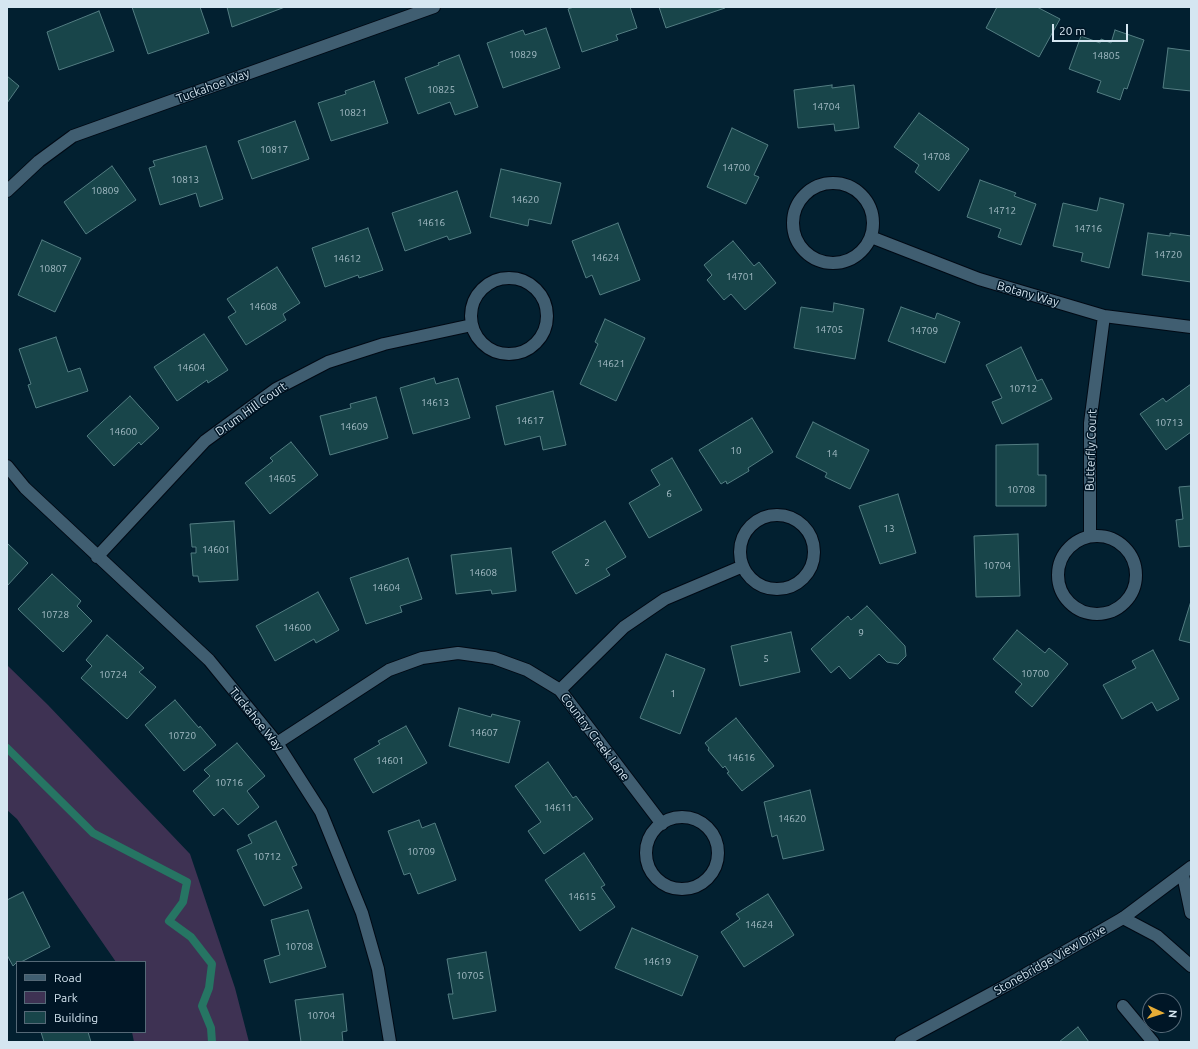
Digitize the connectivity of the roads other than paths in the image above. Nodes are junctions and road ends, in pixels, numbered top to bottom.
1 (434, 7) edge
2 (7, 191) edge
3 (871, 236) junction
4 (1104, 316) junction
5 (472, 325) junction
6 (1191, 327) edge
7 (7, 466) edge
8 (1090, 536) junction
9 (97, 557) junction
10 (743, 566) junction
11 (560, 690) junction
12 (277, 743) junction
13 (662, 824) junction
14 (1187, 871) edge
15 (1191, 913) edge
16 (1123, 918) junction
17 (1191, 966) edge
18 (1123, 1006) dead end
19 (390, 1042) edge
20 (901, 1042) edge
21 (1153, 1042) edge

1 - 2 street, Tuckahoe Way
3 - 3 street
3 - 4 street, Botany Way
4 - 6 street, Botany Way
4 - 8 street, Butterfly Court
5 - 5 street
5 - 9 street, Drum Hill Court
7 - 9 street, Tuckahoe Way
8 - 8 street
9 - 12 street, Tuckahoe Way
10 - 10 street
10 - 11 street
11 - 12 street, Country Creek Lane
11 - 13 street, Country Creek Lane
12 - 19 street, Tuckahoe Way
13 - 13 street
14 - 15 street
14 - 16 street, Stonebridge View Drive
16 - 17 street
16 - 20 street, Stonebridge View Drive
18 - 21 street

